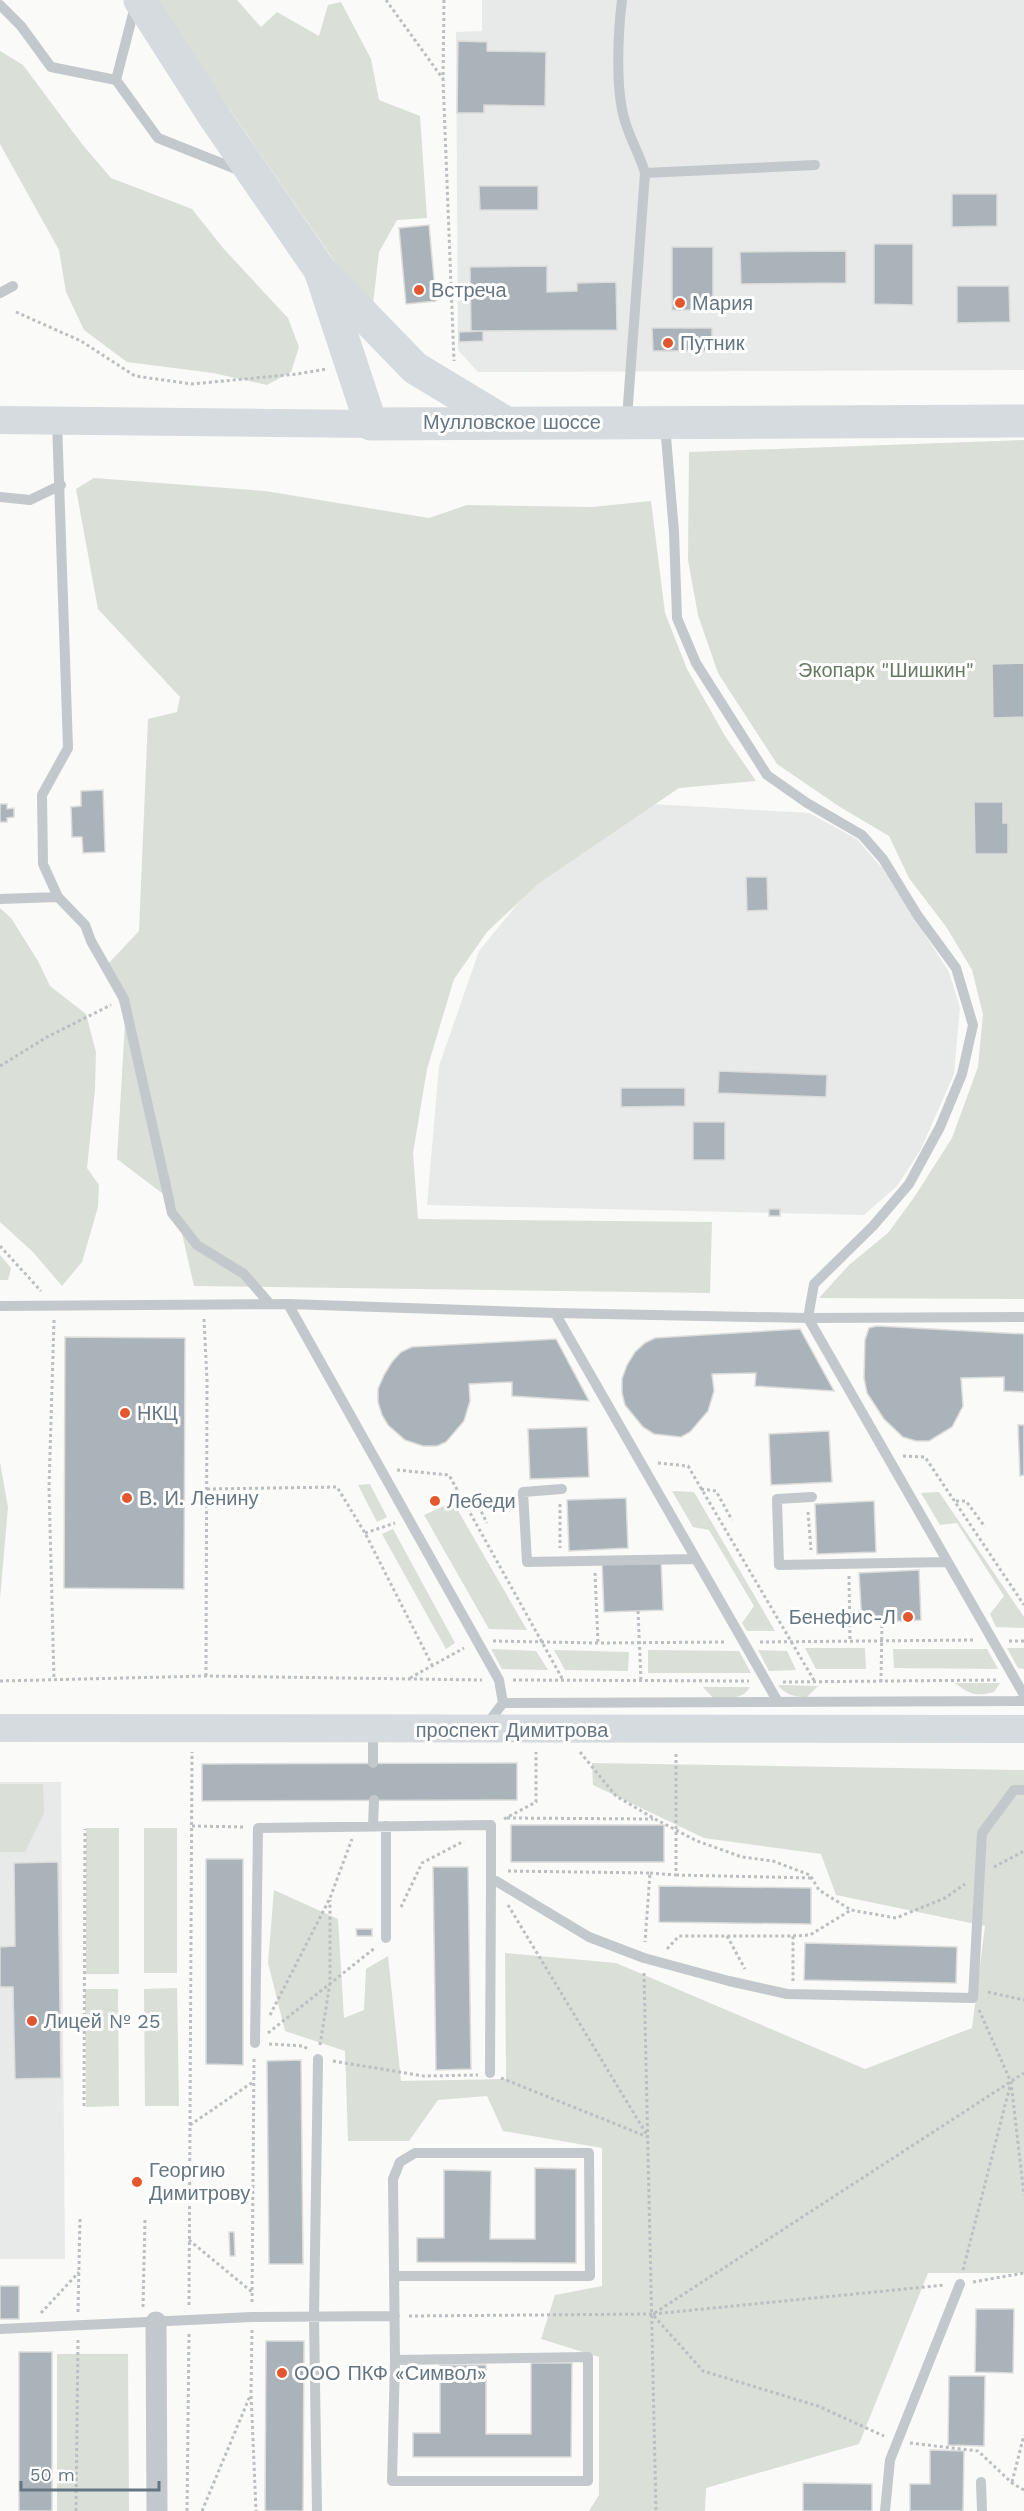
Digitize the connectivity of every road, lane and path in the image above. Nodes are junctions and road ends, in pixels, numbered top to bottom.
1 (138, 0) edge
2 (386, 0) edge
3 (444, 0) edge
4 (622, 0) edge
5 (0, 5) edge
6 (443, 79) junction
7 (116, 80) junction
8 (815, 165) dead end
9 (645, 173) junction
10 (256, 177) junction
11 (320, 270) junction
12 (13, 286) dead end
13 (0, 293) edge
14 (16, 312) dead end
15 (352, 365) junction
16 (455, 394) junction
17 (0, 420) edge
18 (1024, 420) edge
19 (57, 421) junction
20 (626, 421) junction
21 (664, 421) junction
22 (504, 422) junction
23 (371, 424) junction
24 (61, 485) junction
25 (0, 498) edge
26 (58, 897) junction
27 (0, 899) edge
28 (124, 999) junction
29 (0, 1066) edge
30 (0, 1246) edge
31 (270, 1304) junction
32 (288, 1304) junction
33 (204, 1305) junction
34 (0, 1306) edge
35 (54, 1306) junction
36 (555, 1313) junction
37 (1024, 1317) edge
38 (808, 1318) junction
39 (886, 1455) junction
40 (640, 1462) junction
41 (382, 1468) junction
42 (207, 1489) junction
43 (561, 1489) joint
44 (701, 1489) junction
45 (810, 1497) joint
46 (954, 1501) junction
47 (464, 1502) junction
48 (410, 1518) junction
49 (732, 1520) dead end
50 (487, 1523) dead end
51 (985, 1527) dead end
52 (365, 1533) junction
53 (696, 1559) junction
54 (594, 1561) junction
55 (561, 1562) junction
56 (947, 1562) junction
57 (849, 1563) junction
58 (812, 1564) junction
59 (1024, 1605) edge
60 (638, 1611) dead end
61 (882, 1622) dead end
62 (882, 1640) junction
63 (992, 1640) junction
64 (477, 1641) junction
65 (791, 1641) junction
66 (850, 1641) junction
67 (1024, 1641) edge
68 (541, 1642) junction
69 (743, 1642) junction
70 (598, 1643) junction
71 (639, 1643) junction
72 (433, 1665) junction
73 (206, 1676) dead end
74 (408, 1679) dead end
75 (54, 1680) dead end
76 (563, 1680) dead end
77 (641, 1681) dead end
78 (815, 1682) dead end
79 (881, 1682) dead end
80 (1024, 1695) edge
81 (1024, 1701) edge
82 (778, 1702) junction
83 (503, 1703) junction
84 (0, 1728) edge
85 (1024, 1729) edge
86 (373, 1730) junction
87 (483, 1730) junction
88 (536, 1730) junction
89 (192, 1752) dead end
90 (579, 1752) dead end
91 (676, 1752) dead end
92 (373, 1763) dead end
93 (1024, 1790) edge
94 (374, 1800) dead end
95 (506, 1818) junction
96 (655, 1819) junction
97 (192, 1826) junction
98 (357, 1826) junction
99 (373, 1826) junction
100 (386, 1826) junction
101 (491, 1826) junction
102 (258, 1828) junction
103 (675, 1828) junction
104 (85, 1829) dead end
105 (1024, 1851) edge
106 (650, 1873) junction
107 (980, 1874) junction
108 (491, 1875) junction
109 (676, 1875) junction
110 (812, 1878) junction
111 (330, 1898) junction
112 (851, 1910) junction
113 (727, 1936) junction
114 (793, 1936) junction
115 (386, 1938) dead end
116 (644, 1958) junction
117 (657, 1961) junction
118 (754, 1986) junction
119 (976, 1994) junction
120 (793, 1995) junction
121 (1024, 2000) edge
122 (255, 2043) junction
123 (318, 2059) junction
124 (490, 2073) junction
125 (1024, 2073) edge
126 (253, 2082) junction
127 (1011, 2082) junction
128 (84, 2106) dead end
129 (190, 2124) junction
130 (648, 2137) junction
131 (1024, 2195) edge
132 (80, 2218) dead end
133 (189, 2240) junction
134 (79, 2272) junction
135 (1024, 2273) edge
136 (395, 2277) junction
137 (960, 2284) junction
138 (252, 2292) junction
139 (79, 2306) dead end
140 (653, 2314) junction
141 (395, 2316) junction
142 (252, 2317) junction
143 (314, 2317) junction
144 (189, 2320) junction
145 (156, 2322) junction
146 (78, 2325) junction
147 (28, 2327) junction
148 (0, 2329) edge
149 (395, 2360) junction
150 (251, 2393) junction
151 (1024, 2435) edge
152 (897, 2442) junction
153 (981, 2482) dead end
154 (1011, 2483) junction
155 (1024, 2490) edge
156 (76, 2511) edge
157 (157, 2511) edge
158 (187, 2511) edge
159 (202, 2511) edge
160 (256, 2511) edge
161 (317, 2511) edge
162 (656, 2511) edge
163 (885, 2511) edge
164 (982, 2511) edge

1 - 7 lane
1 - 10 highway
2 - 6 path
3 - 6 path
4 - 9 lane
5 - 7 lane
6 - 16 path
7 - 10 lane
8 - 9 lane
9 - 20 lane
10 - 11 highway
11 - 15 highway
11 - 16 highway
12 - 13 lane
14 - 15 path
15 - 23 highway
16 - 22 highway
17 - 19 main road, Мулловское шоссе
18 - 21 highway, Мулловское шоссе
19 - 23 main road, Мулловское шоссе
19 - 24 lane
20 - 21 highway, Мулловское шоссе
20 - 22 highway, Мулловское шоссе
21 - 38 lane
22 - 23 highway, Мулловское шоссе
24 - 25 lane
24 - 26 lane
26 - 27 lane
26 - 28 lane
28 - 29 path
28 - 31 lane
30 - 35 path
31 - 32 lane
31 - 33 lane
32 - 36 lane
32 - 41 lane
33 - 35 lane
33 - 42 path
34 - 35 lane
35 - 75 path
36 - 38 lane
36 - 40 lane
37 - 38 lane
38 - 39 lane
39 - 46 path
39 - 56 lane
40 - 44 path
40 - 53 lane
41 - 47 path
41 - 48 lane
42 - 52 path
42 - 73 path
43 - 55 path
43 - 55 lane
44 - 49 path
44 - 65 path
45 - 58 path
45 - 58 lane
46 - 51 path
46 - 59 path
47 - 50 path
47 - 68 path
48 - 52 path
48 - 64 lane
52 - 72 path
53 - 54 lane
53 - 69 lane
54 - 55 lane
54 - 70 path
56 - 57 lane
56 - 63 lane
57 - 58 lane
57 - 66 path
60 - 71 path
61 - 62 path
62 - 63 path
62 - 66 path
62 - 79 path
63 - 67 path
63 - 80 lane
64 - 68 path
64 - 72 path
64 - 83 lane
65 - 66 path
65 - 69 path
65 - 78 path
68 - 70 path
68 - 76 path
69 - 71 path
69 - 82 lane
70 - 71 path
71 - 77 path
72 - 74 path
81 - 82 lane
82 - 83 lane
83 - 87 lane
84 - 86 main road, проспект Димитрова
85 - 88 main road, проспект Димитрова
86 - 87 main road, проспект Димитрова
86 - 92 lane
87 - 88 main road, проспект Димитрова
88 - 95 path
89 - 97 path
90 - 96 path
91 - 103 path
93 - 107 lane
94 - 99 lane
95 - 96 path
95 - 101 path
96 - 103 path
97 - 102 path
97 - 129 path
98 - 99 lane
98 - 102 lane
98 - 111 path
99 - 100 lane
100 - 101 lane
100 - 115 lane
101 - 108 lane
102 - 122 lane
103 - 109 path
103 - 110 path
104 - 128 path
105 - 107 path
106 - 108 path
106 - 109 path
106 - 116 path
107 - 112 path
107 - 119 lane
108 - 116 lane
108 - 124 lane
108 - 130 path
109 - 110 path
110 - 112 path
111 - 122 path
111 - 123 path
112 - 114 path
113 - 114 path
113 - 117 path
113 - 118 path
114 - 120 path
116 - 117 lane
116 - 130 path
117 - 118 lane
118 - 120 lane
119 - 120 lane
119 - 121 path
119 - 127 path
122 - 123 path
122 - 126 path
123 - 124 path
123 - 143 lane
124 - 130 path
125 - 127 path
126 - 129 path
126 - 138 path
127 - 131 path
127 - 137 path
127 - 140 path
129 - 133 path
130 - 140 path
132 - 134 path
133 - 138 path
133 - 144 path
134 - 139 path
134 - 147 path
135 - 137 path
136 - 136 lane
136 - 141 lane
137 - 140 path
137 - 152 lane
138 - 142 path
140 - 141 path
140 - 152 path
140 - 162 path
141 - 143 lane
141 - 149 lane
142 - 143 lane
142 - 144 lane
142 - 150 path
143 - 161 lane
144 - 145 lane
144 - 158 path
145 - 146 lane
145 - 157 street
146 - 147 lane
146 - 156 path
147 - 148 lane
149 - 149 lane
150 - 159 path
150 - 160 path
151 - 154 path
152 - 154 path
152 - 163 lane
153 - 164 lane
154 - 155 path

